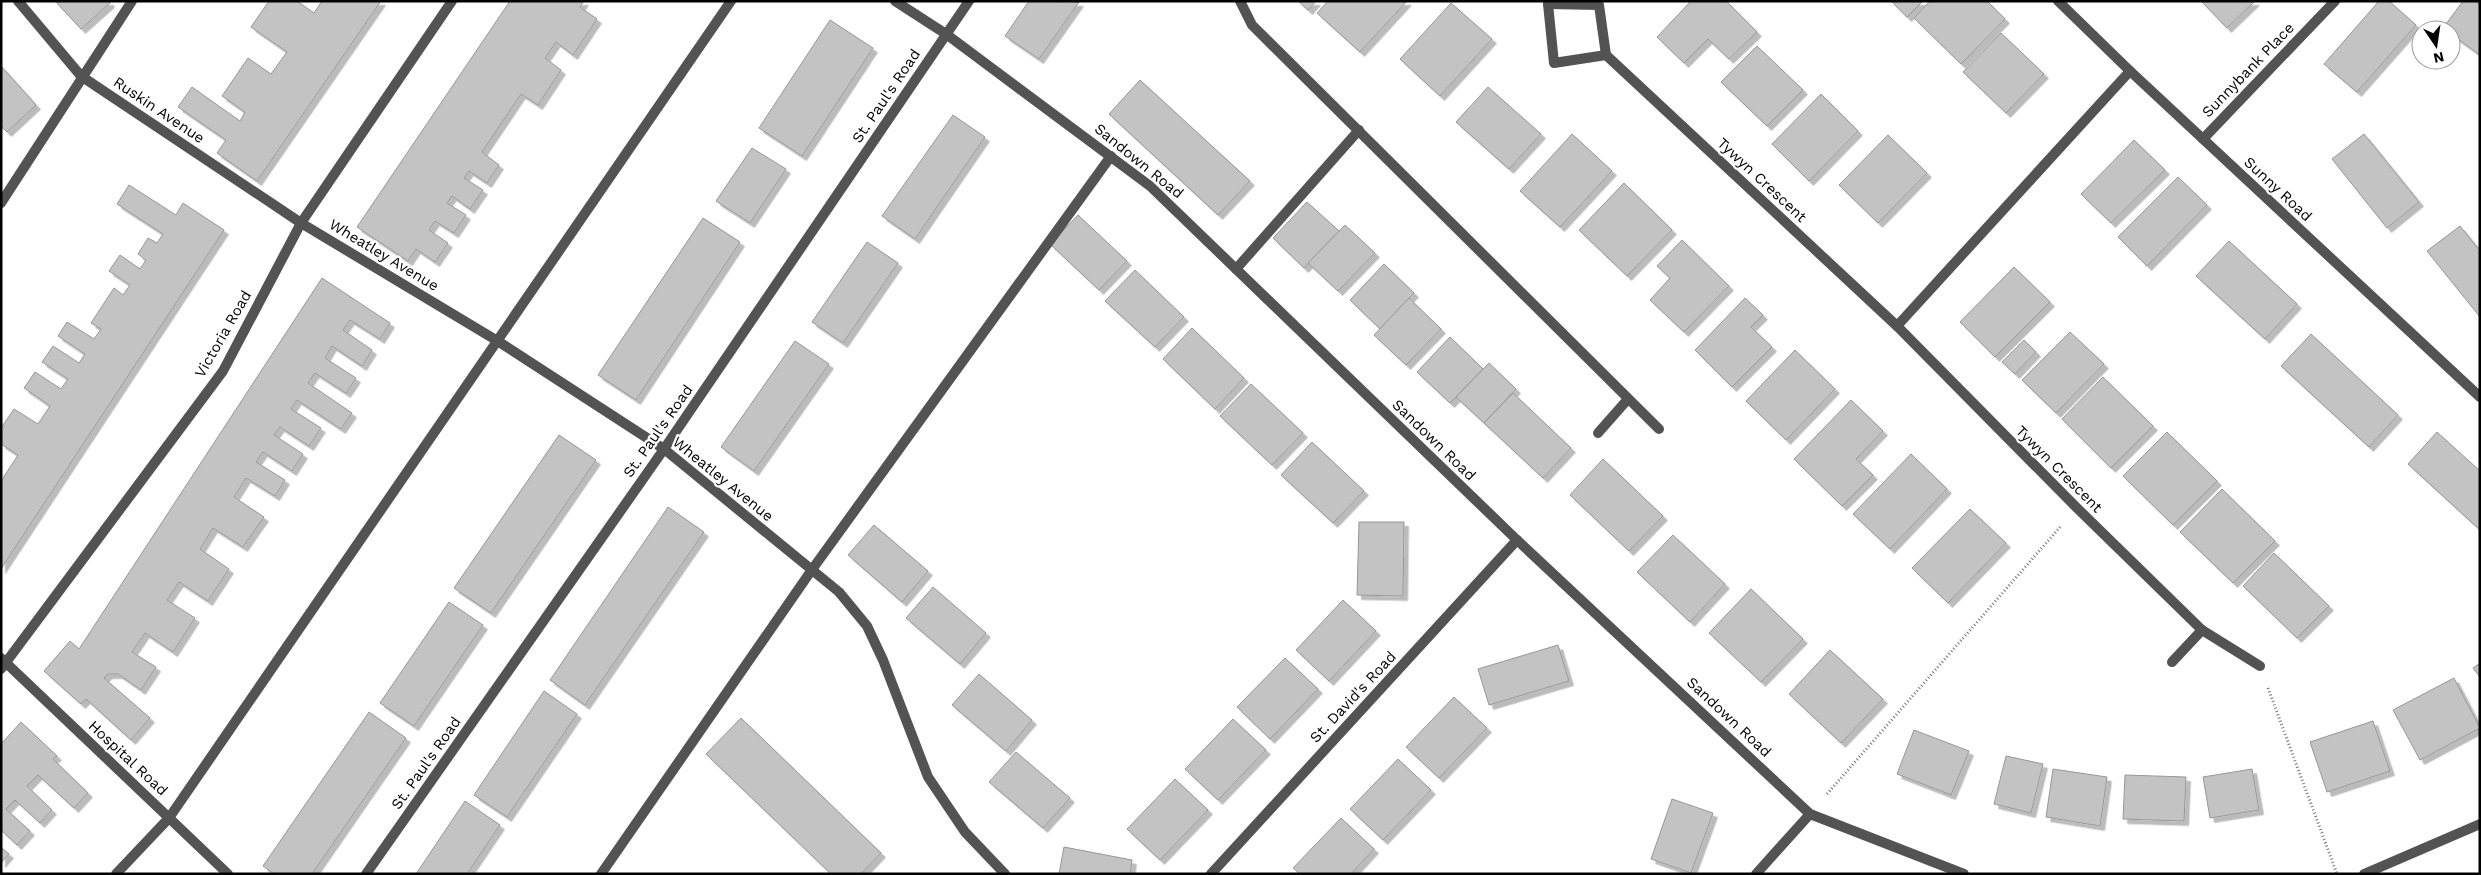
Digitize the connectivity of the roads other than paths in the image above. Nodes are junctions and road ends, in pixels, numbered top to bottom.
1 (18, 1) edge
2 (132, 1) edge
3 (452, 1) edge
4 (732, 1) edge
5 (895, 1) edge
6 (969, 1) edge
7 (1240, 1) edge
8 (2058, 1) edge
9 (2335, 1) edge
10 (1546, 2) edge
11 (946, 34) junction
12 (1606, 55) junction
13 (2130, 71) junction
14 (81, 76) junction
15 (1359, 130) junction
16 (2202, 139) junction
17 (1112, 156) junction
18 (1, 203) edge
19 (301, 223) junction
20 (1236, 269) junction
21 (1898, 326) junction
22 (496, 340) junction
23 (2480, 397) edge
24 (1628, 398) junction
25 (1659, 429) dead end
26 (1598, 433) dead end
27 (664, 449) junction
28 (1517, 540) junction
29 (811, 571) junction
30 (2202, 630) junction
31 (2172, 662) dead end
32 (3, 664) edge
33 (2260, 666) road end
34 (1810, 814) junction
35 (169, 818) junction
36 (2480, 824) edge
37 (116, 874) edge
38 (228, 874) edge
39 (366, 874) edge
40 (601, 874) edge
41 (1005, 874) edge
42 (1211, 874) edge
43 (1756, 874) edge
44 (1964, 874) edge
45 (2364, 874) edge

1 - 14 street, Ruskin Avenue
2 - 14 street
3 - 19 street, Victoria Road
4 - 22 street
5 - 11 street, Sandown Road
6 - 11 street, St. Paul's Road
7 - 15 street
8 - 13 street, Sunny Road
9 - 16 street, Sunnybank Place
10 - 12 street
10 - 12 street
11 - 17 street, Sandown Road
11 - 27 street, St. Paul's Road
12 - 21 street, Tywyn Crescent
13 - 16 street, Sunny Road
13 - 21 street
14 - 18 street
14 - 19 street, Ruskin Avenue
15 - 20 street
15 - 24 street
16 - 23 street, Sunny Road
17 - 20 street, Sandown Road
17 - 29 street
19 - 22 street, Wheatley Avenue
19 - 32 street, Victoria Road
20 - 28 street, Sandown Road
21 - 30 street, Tywyn Crescent
22 - 27 street, Wheatley Avenue
22 - 35 street
24 - 25 street
24 - 26 street
27 - 29 street, Wheatley Avenue
27 - 39 street, St. Paul's Road
28 - 34 street, Sandown Road
28 - 42 street, St. David's Road
29 - 40 street
29 - 41 street, Wheatley Avenue
30 - 31 street
30 - 33 street, Tywyn Crescent
32 - 35 street, Hospital Road
34 - 43 street
34 - 44 street, Sandown Road
35 - 37 street
35 - 38 street, Hospital Road
36 - 45 street

